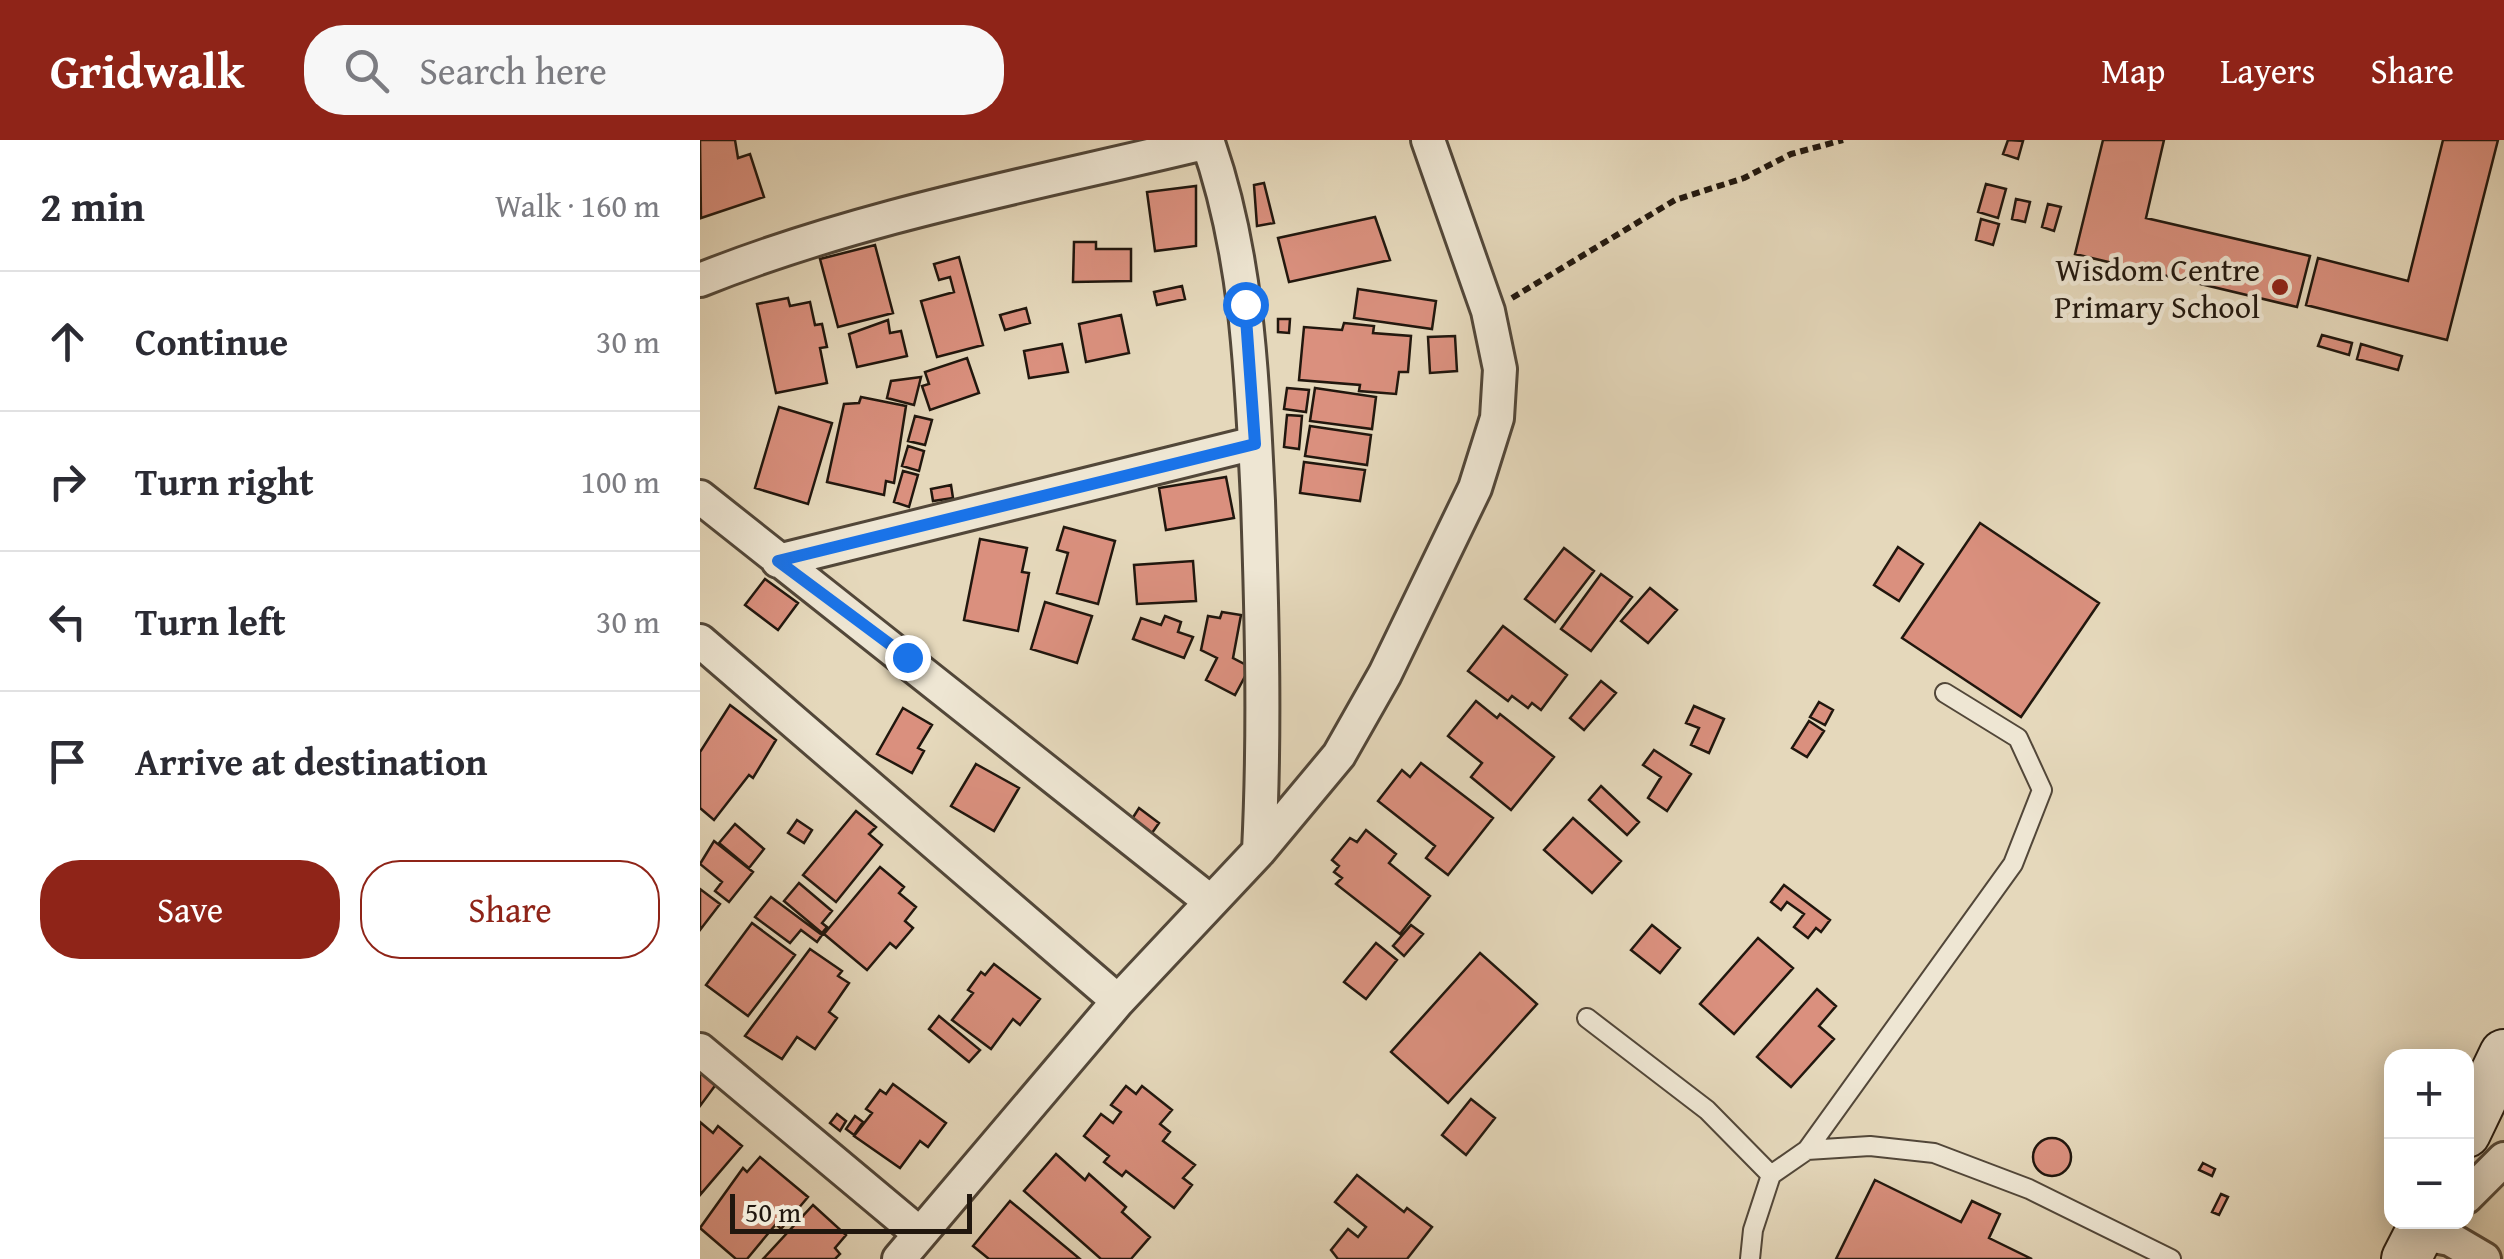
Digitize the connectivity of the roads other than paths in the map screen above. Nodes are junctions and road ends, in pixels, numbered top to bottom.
1 (1428, 140) edge
2 (1208, 141) edge
3 (700, 280) edge
4 (1255, 444) junction
5 (700, 497) edge
6 (778, 561) junction
7 (700, 641) edge
8 (1945, 693) dead end
9 (1260, 851) junction
10 (1211, 902) junction
11 (1118, 1001) junction
12 (1586, 1018) dead end
13 (700, 1050) edge
14 (2504, 1054) edge
15 (2474, 1117) edge
16 (1806, 1150) junction
17 (2504, 1159) edge
18 (1771, 1175) junction
19 (2474, 1189) edge
20 (2421, 1234) edge
21 (910, 1247) edge
22 (1750, 1259) edge
23 (2172, 1259) edge
24 (2484, 1259) edge

1 - 9 street
2 - 3 street
2 - 4 street
4 - 6 street
4 - 9 street
5 - 6 street
6 - 10 street
7 - 11 street
8 - 16 lane
9 - 10 street
10 - 11 street
11 - 21 street
12 - 18 lane
13 - 21 street
14 - 15 main road
16 - 18 lane
16 - 23 lane
17 - 19 street
18 - 22 lane
20 - 24 street

